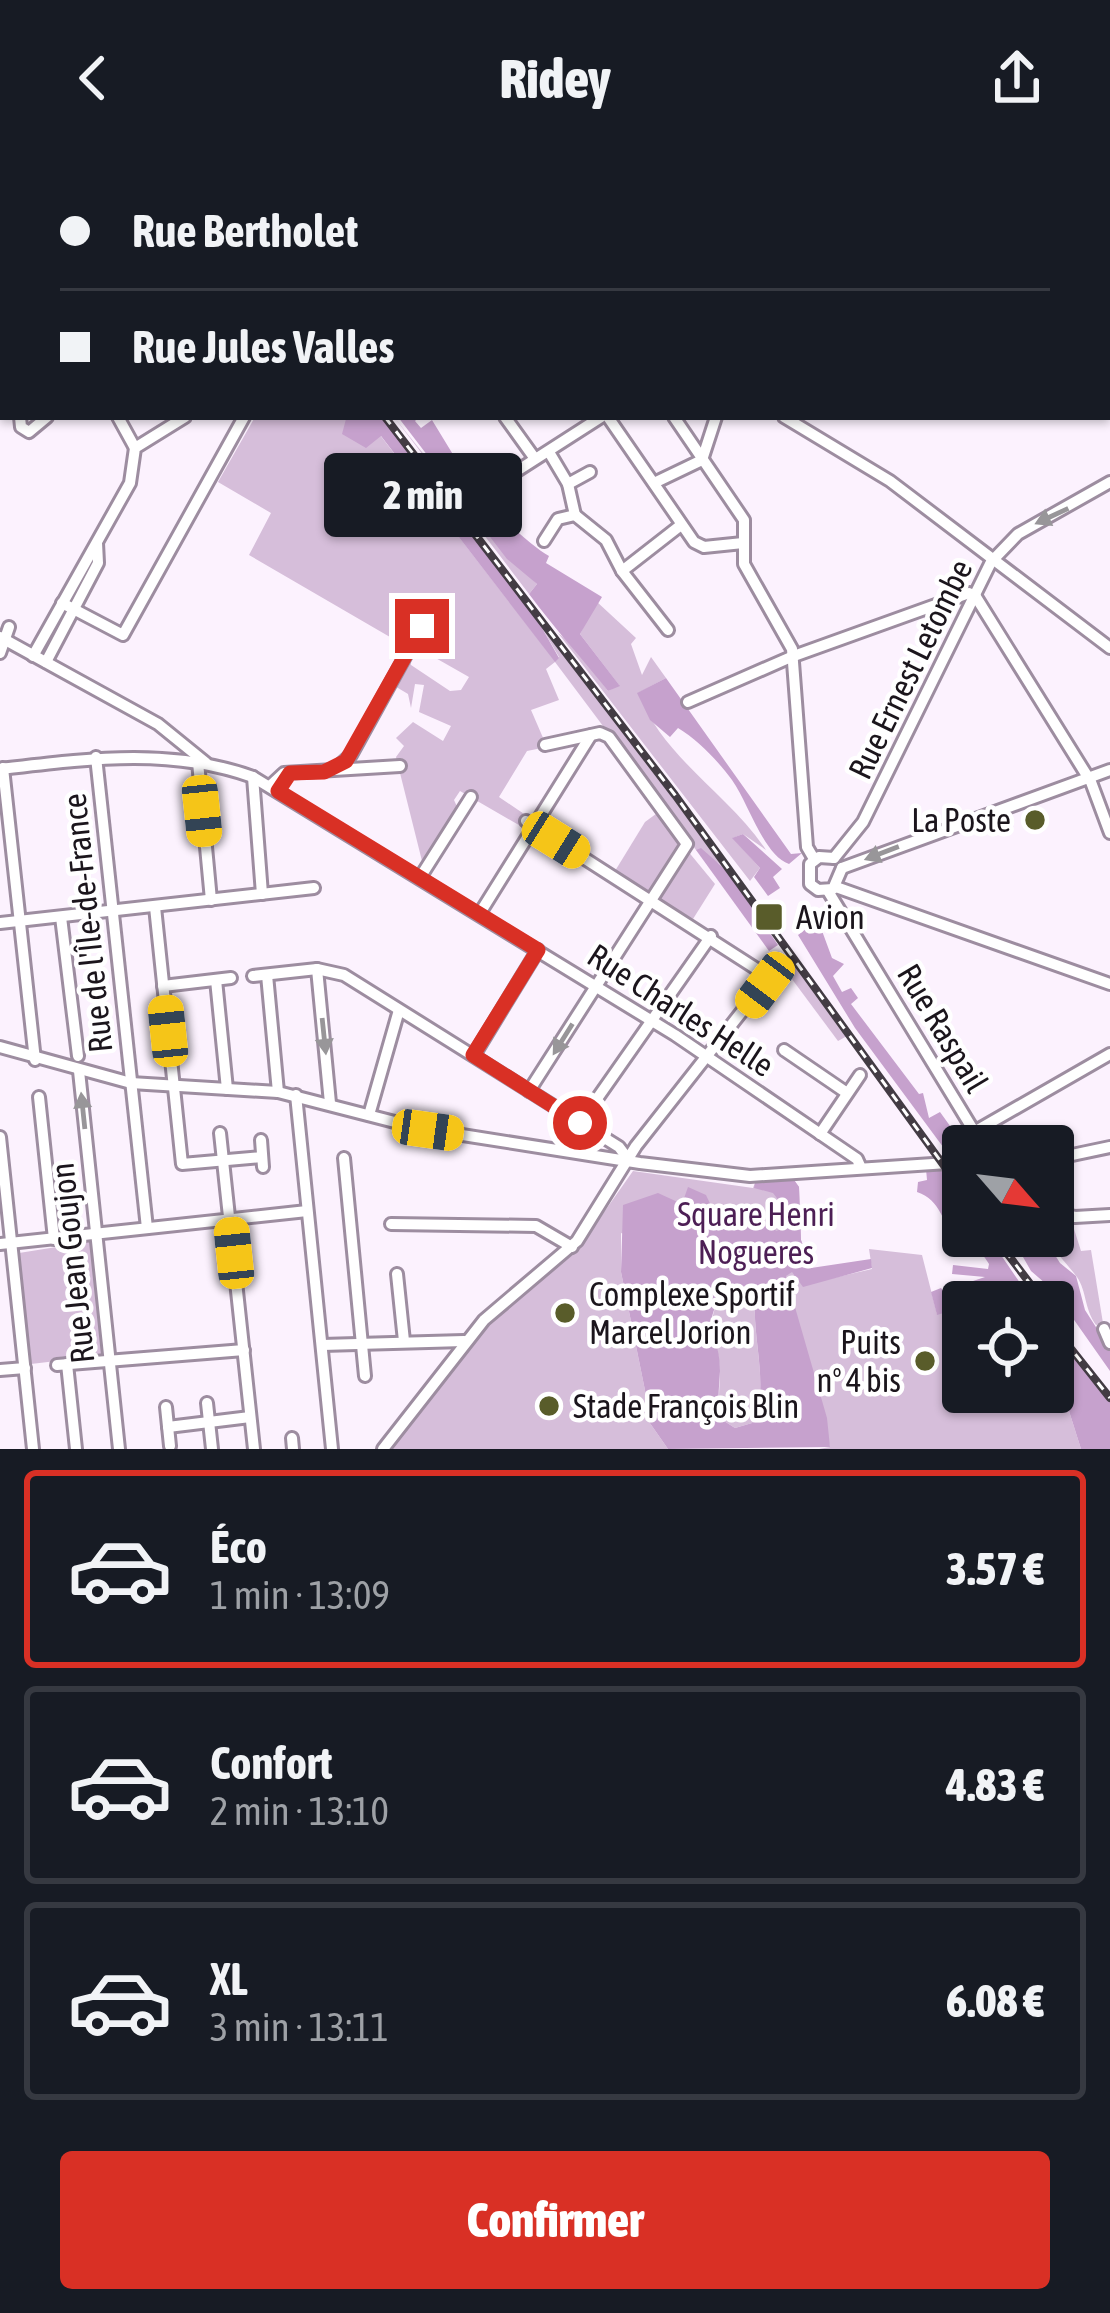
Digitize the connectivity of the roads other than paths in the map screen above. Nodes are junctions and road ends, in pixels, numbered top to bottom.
1 (20, 420) edge
2 (43, 420) edge
3 (120, 420) edge
4 (180, 420) edge
5 (242, 420) edge
6 (507, 420) edge
7 (599, 420) edge
8 (606, 420) edge
9 (676, 420) edge
10 (715, 420) edge
11 (789, 420) edge
12 (135, 448) junction
13 (549, 452) junction
14 (533, 456) junction
15 (703, 460) junction
16 (590, 472) dead end
17 (1110, 482) edge
18 (654, 483) junction
19 (568, 484) junction
20 (481, 494) dead end
21 (574, 515) junction
22 (681, 524) junction
23 (544, 541) dead end
24 (743, 543) junction
25 (992, 562) junction
26 (622, 571) junction
27 (976, 597) junction
28 (68, 607) junction
29 (422, 626) dead end
30 (668, 630) dead end
31 (4, 639) edge
32 (1110, 647) edge
33 (33, 656) junction
34 (791, 657) junction
35 (46, 662) junction
36 (688, 702) dead end
37 (591, 735) junction
38 (176, 743) junction
39 (545, 745) dead end
40 (96, 757) junction
41 (177, 760) junction
42 (202, 763) junction
43 (400, 766) dead end
44 (338, 767) junction
45 (2, 768) edge
46 (1110, 770) edge
47 (1086, 776) junction
48 (254, 777) junction
49 (274, 788) junction
50 (471, 797) dead end
51 (530, 824) junction
52 (1110, 833) edge
53 (814, 859) junction
54 (838, 863) junction
55 (421, 876) junction
56 (314, 888) dead end
57 (832, 889) junction
58 (262, 894) junction
59 (650, 898) junction
60 (211, 900) junction
61 (155, 907) junction
62 (112, 911) junction
63 (480, 913) junction
64 (61, 916) junction
65 (20, 922) junction
66 (0, 923) edge
67 (711, 936) junction
68 (538, 950) junction
69 (317, 969) junction
70 (231, 978) dead end
71 (216, 980) junction
72 (1110, 984) edge
73 (163, 986) junction
74 (596, 986) junction
75 (399, 1010) junction
76 (652, 1021) junction
77 (0, 1047) edge
78 (784, 1050) dead end
79 (1110, 1054) edge
80 (473, 1055) junction
81 (78, 1056) dead end
82 (710, 1058) junction
83 (35, 1060) junction
84 (79, 1071) junction
85 (860, 1075) dead end
86 (131, 1083) junction
87 (174, 1087) junction
88 (227, 1089) junction
89 (530, 1091) junction
90 (278, 1092) junction
91 (847, 1093) junction
92 (296, 1095) junction
93 (39, 1097) dead end
94 (331, 1103) junction
95 (369, 1115) junction
96 (580, 1123) junction
97 (970, 1125) edge
98 (986, 1125) edge
99 (220, 1133) dead end
100 (820, 1133) junction
101 (0, 1136) edge
102 (260, 1140) dead end
103 (1110, 1147) edge
104 (1074, 1155) edge
105 (344, 1158) dead end
106 (224, 1160) junction
107 (628, 1160) junction
108 (942, 1162) edge
109 (861, 1168) junction
110 (307, 1211) junction
111 (1110, 1215) edge
112 (1074, 1217) edge
113 (230, 1219) junction
114 (391, 1224) dead end
115 (147, 1228) junction
116 (96, 1234) junction
117 (54, 1239) junction
118 (6, 1243) edge
119 (572, 1247) junction
120 (397, 1274) dead end
121 (1104, 1329) dead end
122 (404, 1341) junction
123 (464, 1341) junction
124 (362, 1343) junction
125 (1110, 1343) edge
126 (322, 1345) junction
127 (244, 1350) junction
128 (110, 1361) junction
129 (26, 1368) junction
130 (0, 1370) edge
131 (365, 1376) dead end
132 (207, 1403) dead end
133 (166, 1407) dead end
134 (250, 1418) junction
135 (209, 1422) junction
136 (167, 1426) junction
137 (170, 1446) edge
138 (33, 1449) edge
139 (76, 1449) edge
140 (118, 1449) edge
141 (212, 1449) edge
142 (254, 1449) edge
143 (332, 1449) edge
144 (382, 1449) edge

1 - 2 street
3 - 12 street
4 - 12 street
5 - 28 street
6 - 14 street
7 - 13 street
8 - 18 street
9 - 15 street
10 - 15 street
11 - 25 street
12 - 28 street
13 - 14 street
13 - 19 street
14 - 20 street
15 - 18 street
15 - 24 street
16 - 19 street
17 -> 25 street, Rue Ernest Letombe
18 - 22 street
19 - 21 street
21 - 23 street
21 - 26 street
22 - 24 street
22 - 26 street
24 - 34 street
25 - 27 street, Rue Ernest Letombe
25 - 32 street
26 - 30 street
27 - 34 street
27 - 47 street
27 - 54 street, Rue Ernest Letombe
28 - 33 street
28 - 35 street
29 - 44 street
31 - 33 street
33 - 35 street
34 - 36 street
34 - 53 street
35 - 38 street
37 - 39 street
37 - 51 street
37 - 59 street
38 - 41 street
38 - 42 street
40 - 41 street, Rue Charles Helle
40 - 45 street, Rue Charles Helle
40 - 62 street, Rue de l'Île-de-France
41 - 42 street, Rue Charles Helle
42 - 48 street, Rue Charles Helle
42 - 60 street
43 - 44 street
44 - 49 street
45 - 65 street
46 - 47 street
47 - 52 street
47 -> 54 street
48 - 49 street, Rue Charles Helle
48 - 58 street
49 - 55 street, Rue Charles Helle
50 - 55 street
51 - 59 street
51 - 63 street
53 - 54 street
53 - 57 street, Rue Raspail
54 - 57 street, Rue Ernest Letombe
55 - 63 street, Rue Charles Helle
56 - 58 street
57 - 72 street
57 - 97 street, Rue Raspail
58 - 60 street
59 - 67 street
59 - 74 street
60 - 61 street
61 - 62 street
61 - 73 street
62 - 64 street
62 - 86 street, Rue de l'Île-de-France
63 - 68 street, Rue Charles Helle
64 - 65 street
64 - 81 street
65 - 66 street
65 - 83 street
67 - 76 street
67 - 82 street
68 - 74 street, Rue Charles Helle
68 - 80 street
69 - 75 street
69 - 90 street
69 -> 94 street
70 - 71 street
71 - 73 street
71 - 88 street
73 - 87 street
74 - 76 street, Rue Charles Helle
74 -> 89 street
75 - 80 street
75 - 95 street
76 - 82 street, Rue Charles Helle
76 - 96 street
77 - 83 street
78 - 91 street
79 - 98 street
80 - 89 street
82 - 100 street, Rue Charles Helle
82 - 107 street
83 - 84 street
84 - 86 street
116 -> 84 street, Rue Jean Goujon
85 - 91 street
86 - 87 street
86 - 115 street, Rue de l'Île-de-France
87 - 88 street
87 - 106 street
88 - 90 street
89 - 96 street
90 - 92 street
91 - 100 street
92 - 94 street
92 - 110 street
93 - 117 street
94 - 95 street
95 - 107 street
96 - 107 street
99 - 106 street
100 - 109 street, Rue Charles Helle
101 - 118 street
102 - 106 street
103 - 104 street
105 - 124 street
106 - 113 street
107 - 109 street
107 - 119 street
108 - 109 street
110 - 113 street
110 - 126 street
111 - 112 street
113 - 115 street
113 - 127 street
114 - 119 street
115 - 116 street
116 - 117 street
116 - 128 street, Rue Jean Goujon
117 - 118 street
118 - 129 street
119 - 123 street
120 - 122 street
121 - 125 street
122 - 123 street
122 - 124 street
123 - 144 street
124 - 126 street
124 - 131 street
126 - 143 street
127 - 128 street
127 - 134 street
128 - 139 street
128 - 140 street, Rue Jean Goujon
129 - 130 street
129 - 138 street
132 - 135 street
133 - 136 street
134 - 135 street
134 - 142 street
135 - 136 street
135 - 141 street
136 - 137 street

